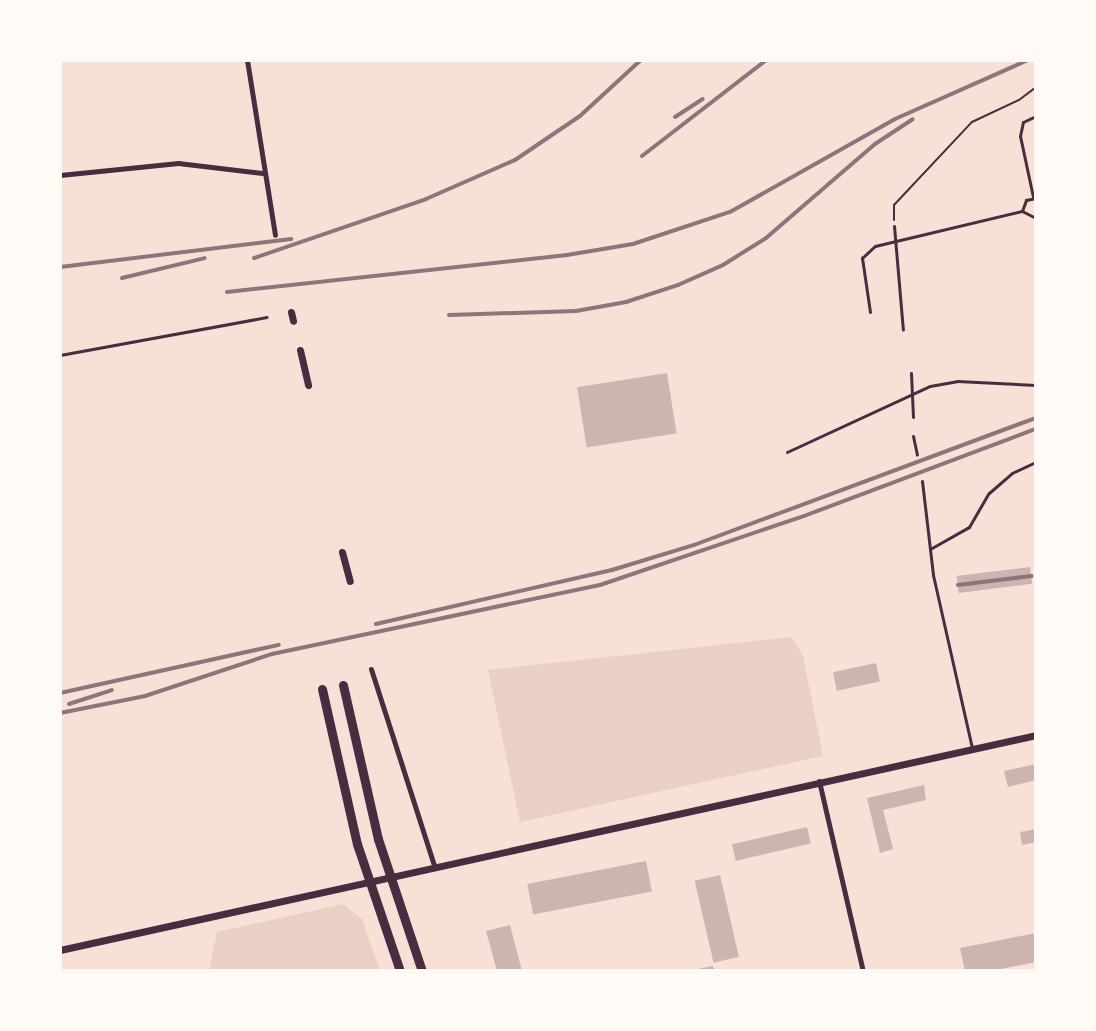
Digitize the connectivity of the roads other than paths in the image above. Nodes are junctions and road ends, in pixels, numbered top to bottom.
1 (247, 60) edge
2 (60, 99) edge
3 (1036, 116) edge
4 (60, 118) edge
5 (262, 173) junction
6 (60, 175) edge
7 (1034, 197) edge
8 (1022, 211) junction
9 (1036, 218) edge
10 (894, 226) road end
11 (275, 235) dead end
12 (897, 241) junction
13 (291, 312) dead end
14 (870, 312) dead end
15 (267, 317) dead end
16 (293, 321) dead end
17 (903, 330) dead end
18 (300, 350) dead end
19 (60, 355) edge
20 (911, 373) dead end
21 (1036, 385) edge
22 (308, 386) dead end
23 (912, 396) junction
24 (913, 417) dead end
25 (913, 436) dead end
26 (787, 452) dead end
27 (917, 455) dead end
28 (1036, 462) edge
29 (922, 481) dead end
30 (930, 549) junction
31 (342, 552) dead end
32 (350, 580) dead end
33 (371, 669) dead end
34 (343, 684) dead end
35 (322, 689) dead end
36 (1036, 735) edge
37 (973, 750) junction
38 (819, 781) junction
39 (435, 868) junction
40 (390, 878) junction
41 (369, 882) junction
42 (60, 950) edge
43 (399, 971) edge
44 (422, 971) edge
45 (863, 971) edge

1 - 5 street
2 - 4 lane
3 - 7 lane
5 - 6 street
5 - 11 street
7 - 8 lane
8 - 9 lane
8 - 12 lane
10 - 12 lane
12 - 14 lane
12 - 17 lane
13 - 16 street
15 - 19 lane
18 - 22 street
20 - 23 lane
21 - 23 lane
23 - 24 lane
23 - 26 lane
25 - 27 lane
28 - 30 lane
29 - 30 lane
30 - 37 lane
31 - 32 street
33 - 39 street
34 - 40 main road
35 - 41 main road
36 - 37 street
37 - 38 street
38 - 39 street
38 - 45 street
39 - 40 street
40 - 41 street
40 - 44 main road
41 - 42 street
41 - 43 main road

